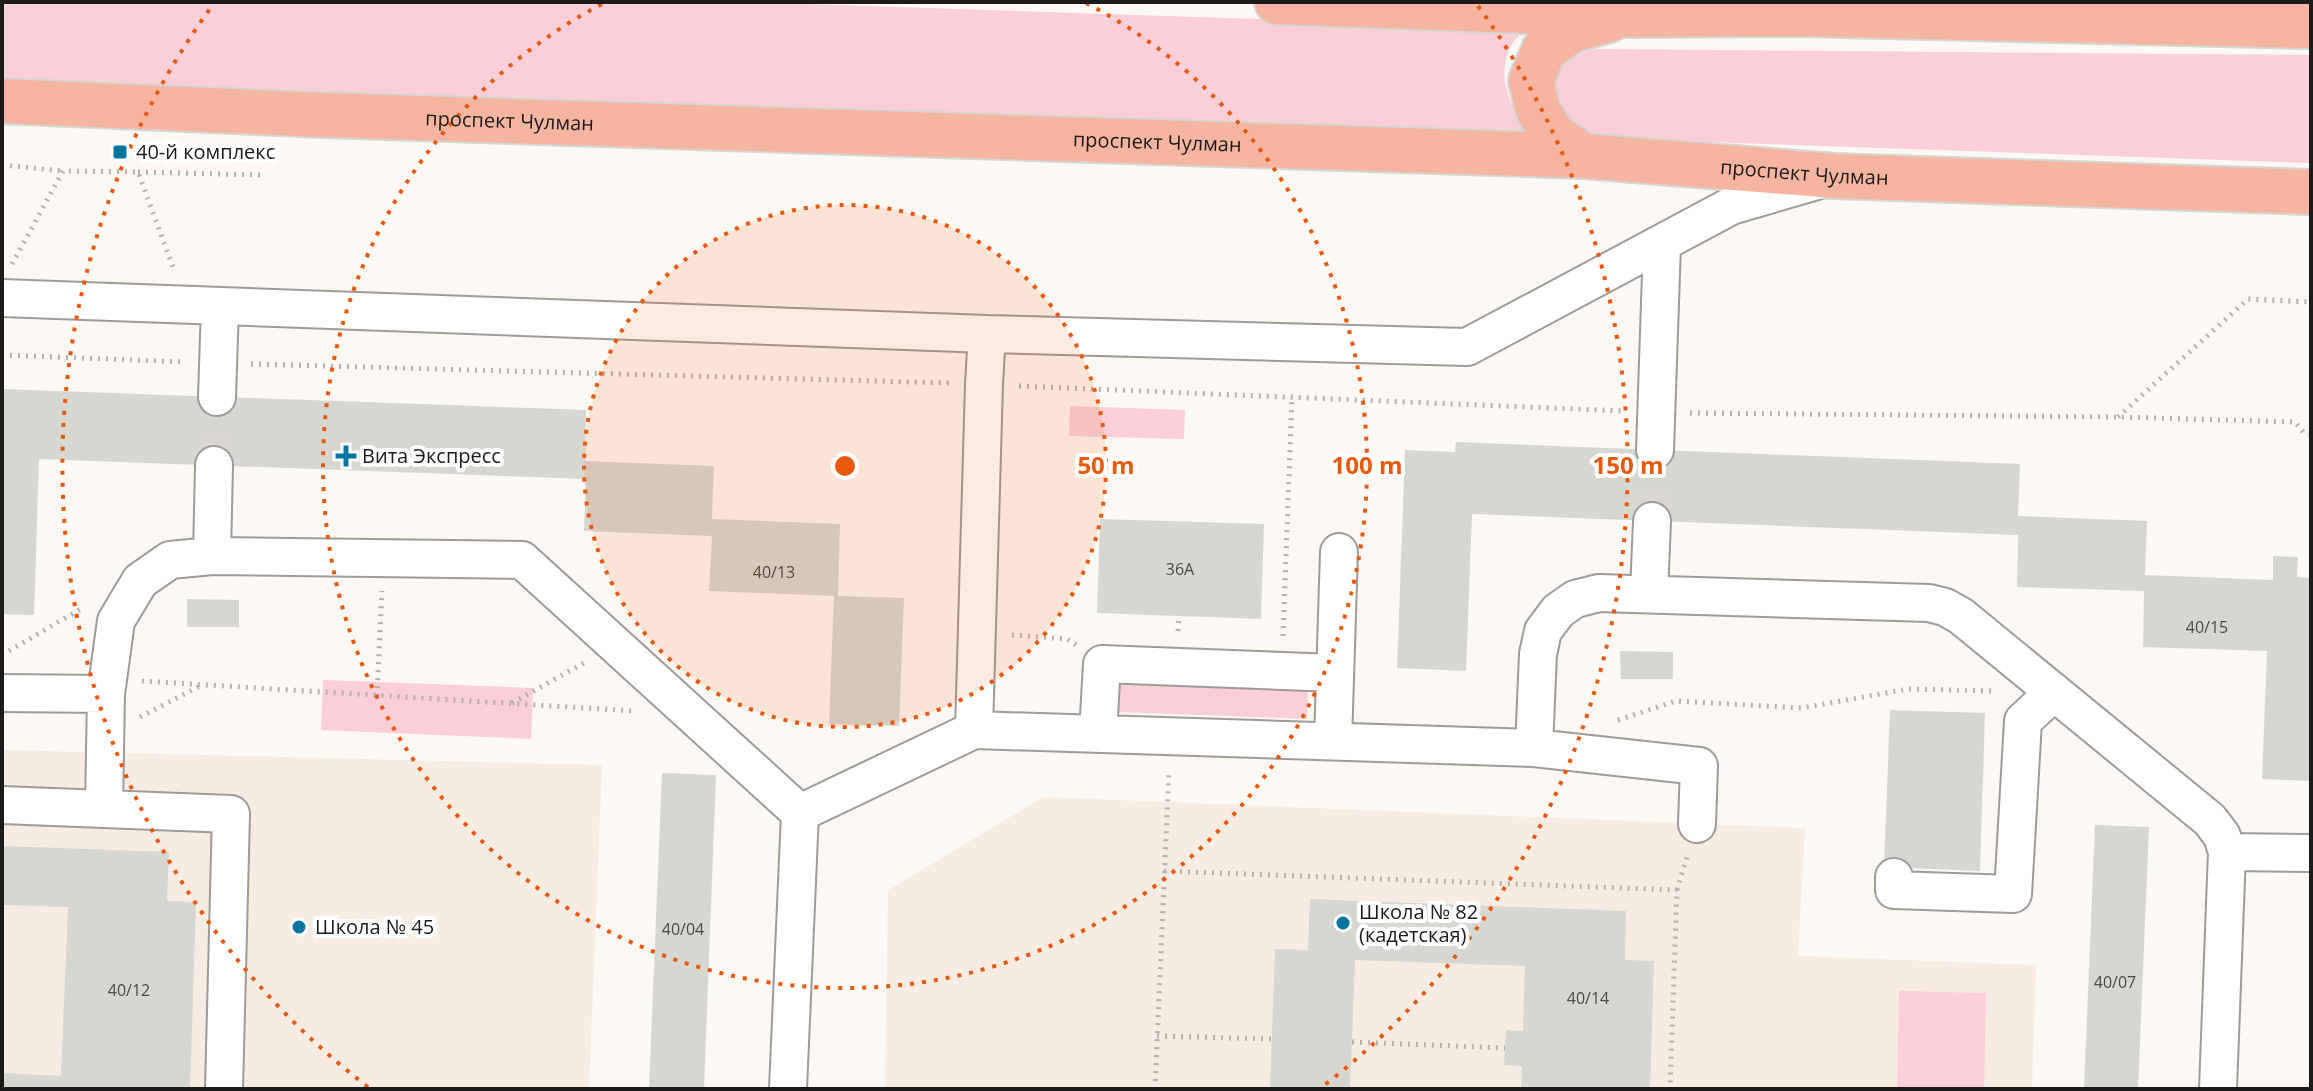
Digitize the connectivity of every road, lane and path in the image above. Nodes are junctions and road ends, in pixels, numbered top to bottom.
1 (1277, 2) edge
2 (1751, 2) edge
3 (2029, 11) edge
4 (1800, 14) junction
5 (1631, 15) junction
6 (2311, 26) edge
7 (2, 101) edge
8 (1584, 156) junction
9 (2, 165) edge
10 (63, 171) junction
11 (138, 172) junction
12 (261, 175) dead end
13 (1834, 176) junction
14 (2311, 192) edge
15 (1662, 244) junction
16 (5, 284) edge
17 (2311, 302) edge
18 (204, 305) junction
19 (987, 334) junction
20 (2, 355) edge
21 (218, 380) junction
22 (984, 384) junction
23 (1292, 397) junction
24 (1655, 413) junction
25 (2118, 417) junction
26 (2311, 434) edge
27 (1655, 450) tunnel mouth
28 (214, 465) tunnel mouth
29 (1652, 521) tunnel mouth
30 (1339, 552) dead end
31 (212, 556) junction
32 (383, 558) junction
33 (1649, 594) junction
34 (127, 602) junction
35 (977, 633) junction
36 (616, 646) junction
37 (2, 655) edge
38 (1102, 664) junction
39 (1282, 671) junction
40 (1335, 673) junction
41 (203, 685) junction
42 (107, 687) junction
43 (1995, 691) dead end
44 (2054, 692) junction
45 (2, 693) edge
46 (377, 696) junction
47 (510, 704) junction
48 (692, 715) junction
49 (1605, 725) dead end
50 (974, 730) junction
51 (1098, 734) junction
52 (105, 735) junction
53 (1333, 741) junction
54 (1534, 748) junction
55 (1167, 802) dead end
56 (2, 805) edge
57 (104, 809) junction
58 (800, 813) junction
59 (1697, 824) dead end
60 (2227, 852) junction
61 (2311, 853) edge
62 (1164, 871) junction
63 (1894, 877) dead end
64 (1157, 1036) junction
65 (1272, 1039) dead end
66 (1352, 1042) dead end
67 (1505, 1048) dead end
68 (224, 1089) edge
69 (788, 1089) edge
70 (1155, 1089) edge
71 (1670, 1089) edge
72 (2218, 1089) edge

1 - 5 main road
2 - 4 street
3 - 4 main road
3 - 6 main road
4 - 5 main road
5 - 8 main road
7 - 8 main road, проспект Чулман
8 - 13 main road, проспект Чулман
9 - 10 path
10 - 11 path
10 - 16 path
11 - 12 path
11 - 18 path
13 - 14 main road, проспект Чулман
13 - 15 street
15 - 19 street
15 - 24 street
16 - 18 street
17 - 25 path
18 - 19 street
18 - 21 street
19 - 22 street
20 - 21 path
21 - 22 path
22 - 23 path
22 - 35 street
23 - 24 path
23 - 39 path
24 - 25 path
24 - 27 street
25 - 26 path
28 - 31 street
29 - 33 street
30 - 40 street
31 - 32 street
31 - 34 street
32 - 36 street
32 - 46 path
33 - 44 street
33 - 54 street
34 - 37 path
34 - 42 street
35 - 38 path
35 - 50 street
36 - 47 path
36 - 48 street
38 - 39 street
38 - 51 street
39 - 40 street
40 - 53 street
41 - 42 path
41 - 46 path
41 - 52 path
42 - 45 street
42 - 52 street
43 - 49 path
44 - 60 street
44 - 63 street
46 - 47 path
47 - 48 path
48 - 58 street
50 - 51 street
50 - 58 street
51 - 53 street
52 - 57 street
53 - 54 street
54 - 59 street
55 - 62 path
56 - 57 street
57 - 68 street
58 - 69 street
60 - 61 street
60 - 72 street
62 - 64 path
62 - 71 path
64 - 65 path
64 - 70 path
66 - 67 path

